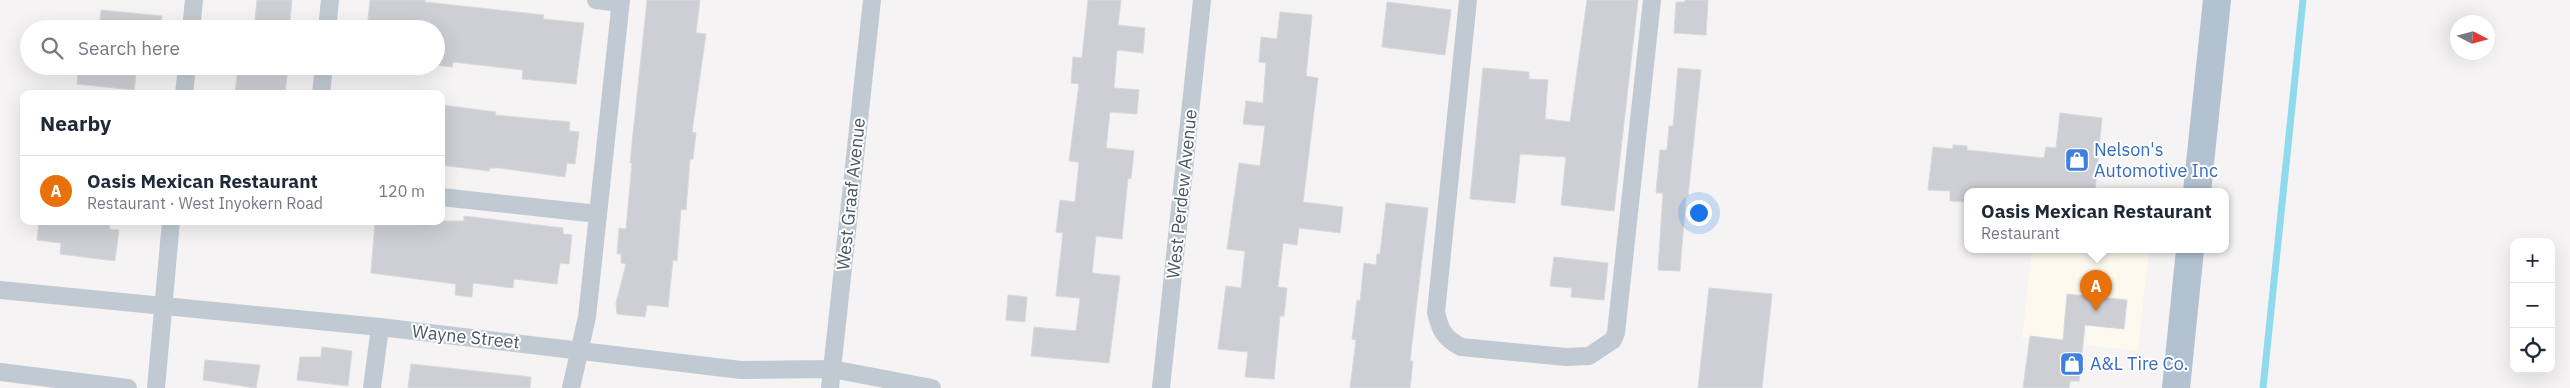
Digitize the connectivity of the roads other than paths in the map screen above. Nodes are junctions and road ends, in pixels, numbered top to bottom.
1 (194, 0) edge
2 (330, 0) edge
3 (596, 0) edge
4 (872, 0) edge
5 (1202, 0) edge
6 (1468, 0) edge
7 (1652, 0) edge
8 (2218, 0) edge
9 (620, 1) edge
10 (192, 20) edge
11 (329, 20) edge
12 (186, 75) edge
13 (323, 75) edge
14 (184, 90) edge
15 (321, 90) edge
16 (2197, 188) edge
17 (445, 197) edge
18 (598, 214) junction
19 (171, 225) edge
20 (2190, 253) edge
21 (0, 290) edge
22 (162, 306) junction
23 (380, 327) junction
24 (580, 349) junction
25 (832, 369) junction
26 (0, 372) edge
27 (128, 388) edge
28 (156, 388) edge
29 (372, 388) edge
30 (570, 388) edge
31 (830, 388) edge
32 (932, 388) edge
33 (1161, 388) edge
34 (2176, 388) edge

1 - 10 street
2 - 11 street
3 - 9 street
4 - 25 street, West Graaf Avenue
5 - 33 street, West Perdew Avenue
6 - 7 street
8 - 16 main road
9 - 18 street
12 - 14 street
13 - 15 street
17 - 18 street
18 - 24 street
19 - 22 street
20 - 34 main road
21 - 22 street, Wayne Street
22 - 23 street, Wayne Street
22 - 28 street
23 - 24 street, Wayne Street
23 - 29 street
24 - 25 street, Wayne Street
24 - 30 street
25 - 31 street, West Graaf Avenue
25 - 32 street, Wayne Street
26 - 27 street

